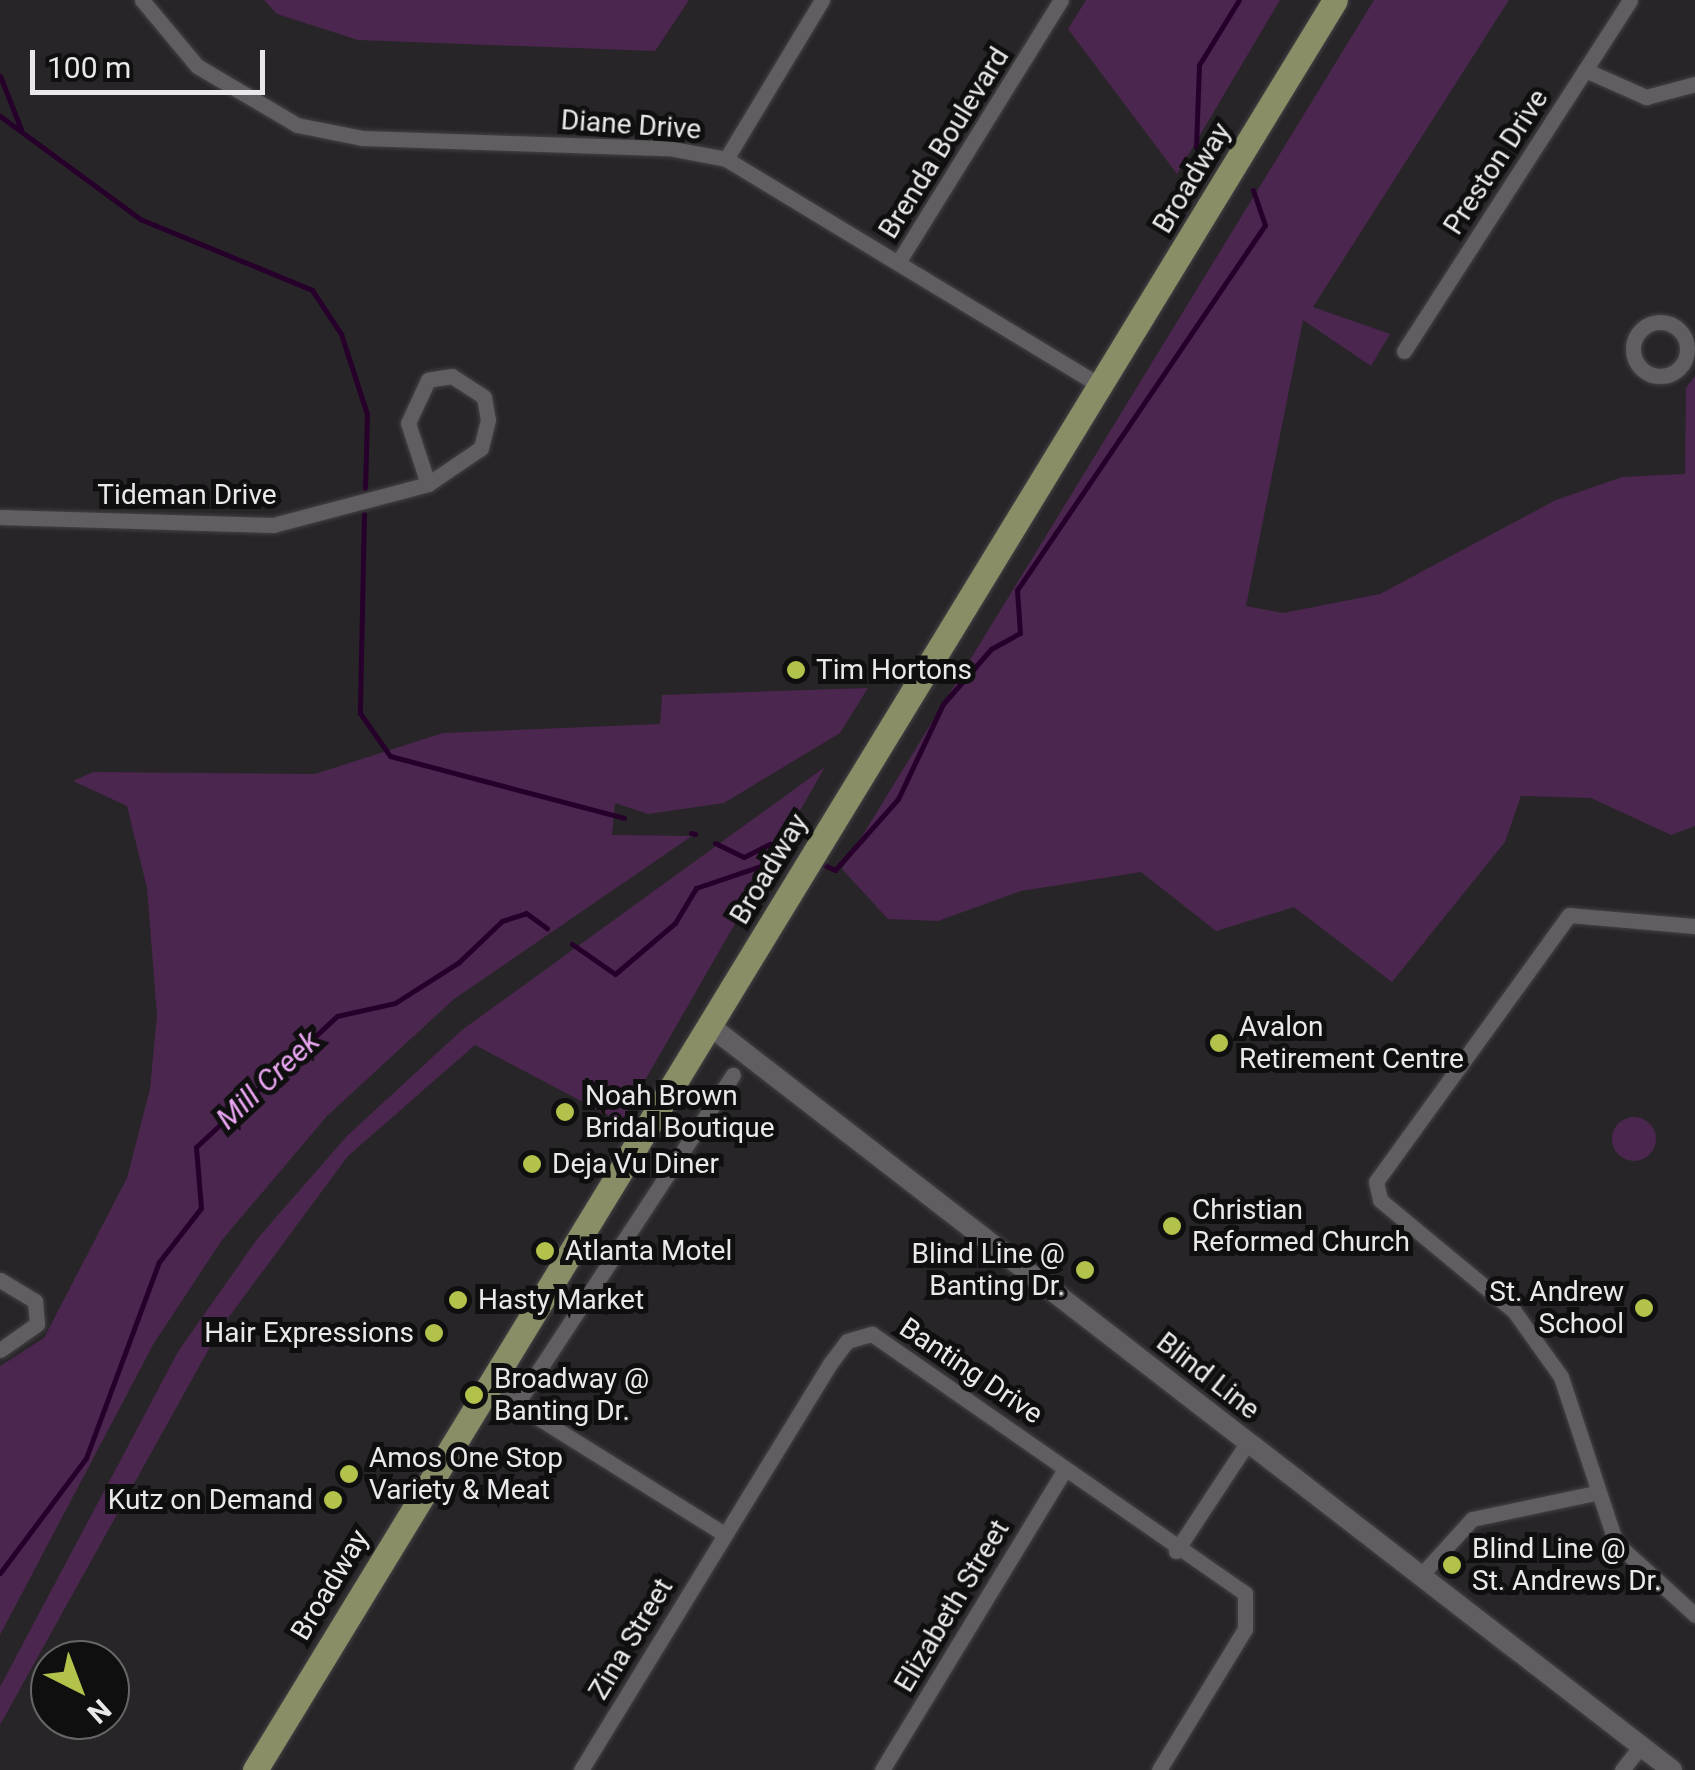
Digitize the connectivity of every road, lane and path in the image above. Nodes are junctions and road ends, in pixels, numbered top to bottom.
1 (142, 0) edge
2 (822, 0) edge
3 (1061, 0) edge
4 (1335, 0) edge
5 (1630, 0) edge
6 (1585, 70) junction
7 (1695, 84) edge
8 (726, 159) junction
9 (899, 262) junction
10 (1404, 351) dead end
11 (1101, 386) junction
12 (428, 484) junction
13 (0, 516) edge
14 (1695, 926) edge
15 (710, 1026) junction
16 (733, 1075) dead end
17 (0, 1280) edge
18 (0, 1350) edge
19 (484, 1384) junction
20 (516, 1404) junction
21 (1248, 1442) junction
22 (1064, 1468) junction
23 (1595, 1492) junction
24 (724, 1534) junction
25 (1176, 1550) junction
26 (1423, 1573) junction
27 (1695, 1614) edge
28 (1641, 1746) junction
29 (255, 1770) edge
30 (580, 1770) edge
31 (882, 1770) edge
32 (1158, 1770) edge
33 (1622, 1770) edge
34 (1672, 1770) edge

1 - 8 street, Diane Drive
2 - 8 street
3 - 9 street, Brenda Boulevard
4 - 11 main road, Broadway
5 - 6 street, Preston Drive
6 - 7 street
6 - 10 street, Preston Drive
8 - 9 street, Diane Drive
9 - 11 street, Diane Drive
11 - 15 main road, Broadway
12 - 12 street, Tideman Drive
12 - 13 street, Tideman Drive
14 - 23 street
15 - 19 main road, Broadway
15 - 21 street, Blind Line
16 - 20 street
17 - 18 street
19 - 20 street
19 - 29 main road, Broadway
20 - 24 street
21 - 25 street
21 - 26 street, Blind Line
22 - 24 street, Banting Drive
22 - 25 street, Banting Drive
22 - 31 street, Elizabeth Street
23 - 26 street
23 - 27 street
24 - 30 street, Zina Street
25 - 32 street, Banting Drive
26 - 28 street, Blind Line
28 - 33 street
28 - 34 street, Blind Line

